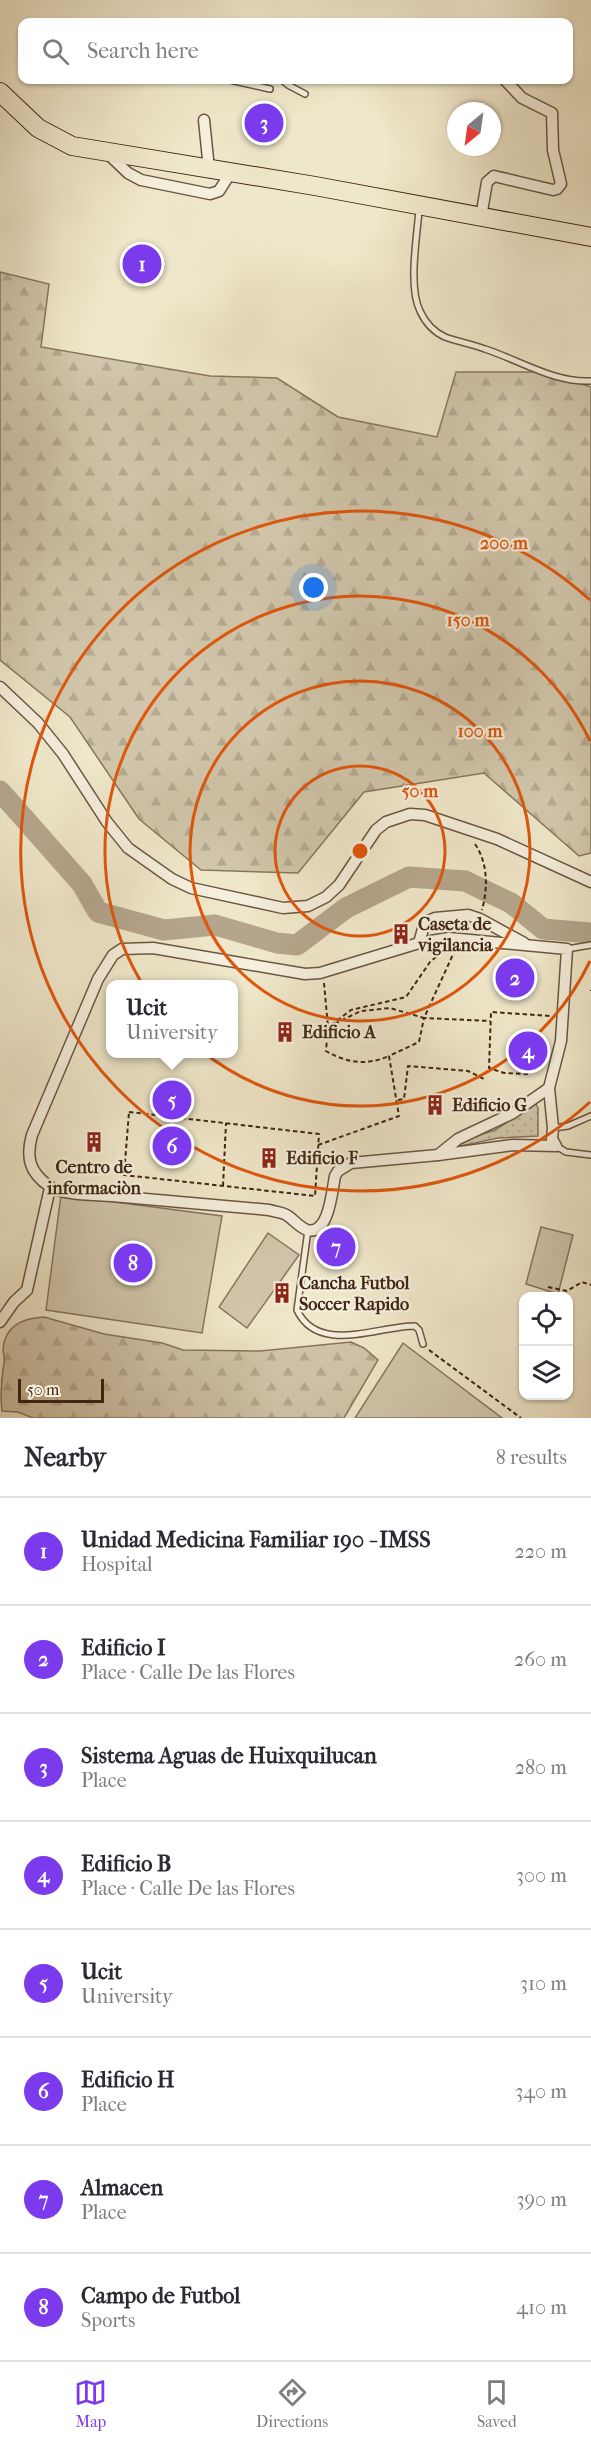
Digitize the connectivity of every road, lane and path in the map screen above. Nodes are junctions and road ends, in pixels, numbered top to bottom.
1 (248, 84) edge
2 (287, 84) edge
3 (509, 84) edge
4 (270, 89) dead end
5 (0, 92) edge
6 (305, 94) dead end
7 (204, 120) dead end
8 (106, 152) junction
9 (209, 169) junction
10 (231, 172) junction
11 (419, 205) junction
12 (481, 217) junction
13 (591, 237) edge
14 (591, 381) edge
15 (0, 687) edge
16 (465, 829) junction
17 (591, 882) edge
18 (484, 902) dead end
19 (463, 938) junction
20 (419, 943) junction
21 (591, 945) edge
22 (532, 947) junction
23 (567, 949) junction
24 (320, 973) junction
25 (555, 1016) dead end
26 (424, 1018) junction
27 (490, 1021) junction
28 (328, 1027) junction
29 (389, 1056) junction
30 (528, 1074) dead end
31 (486, 1080) dead end
32 (549, 1088) junction
33 (397, 1100) junction
34 (591, 1116) edge
35 (226, 1123) junction
36 (553, 1128) junction
37 (318, 1145) junction
38 (556, 1146) junction
39 (438, 1155) junction
40 (591, 1155) edge
41 (223, 1186) junction
42 (50, 1188) junction
43 (308, 1230) junction
44 (591, 1285) edge
45 (548, 1287) dead end
46 (0, 1322) edge
47 (423, 1344) joint
48 (521, 1418) edge

1 - 4 lane
2 - 6 lane
3 - 12 street
5 - 8 main road
7 - 9 street
8 - 9 main road
8 - 10 street
9 - 10 main road
10 - 11 main road
11 - 12 main road
11 - 14 lane
12 - 13 main road
15 - 16 street
16 - 17 street
16 - 18 path
19 - 20 street
19 - 22 street
19 - 26 path
19 - 28 path
20 - 22 street
20 - 24 street
21 - 23 lane
22 - 23 street
23 - 32 street
24 - 28 path
24 - 42 street
25 - 27 path
26 - 27 path
26 - 28 path
26 - 29 path
27 - 30 path
28 - 29 path
29 - 33 path
31 - 33 path
32 - 36 street
32 - 39 street
33 - 37 path
34 - 36 lane
35 - 37 path
35 - 41 path
35 - 41 path
36 - 38 street
37 - 41 path
38 - 39 street
38 - 40 lane
39 - 43 street
42 - 43 street
42 - 46 street
43 - 47 lane
44 - 45 path
47 - 48 path

